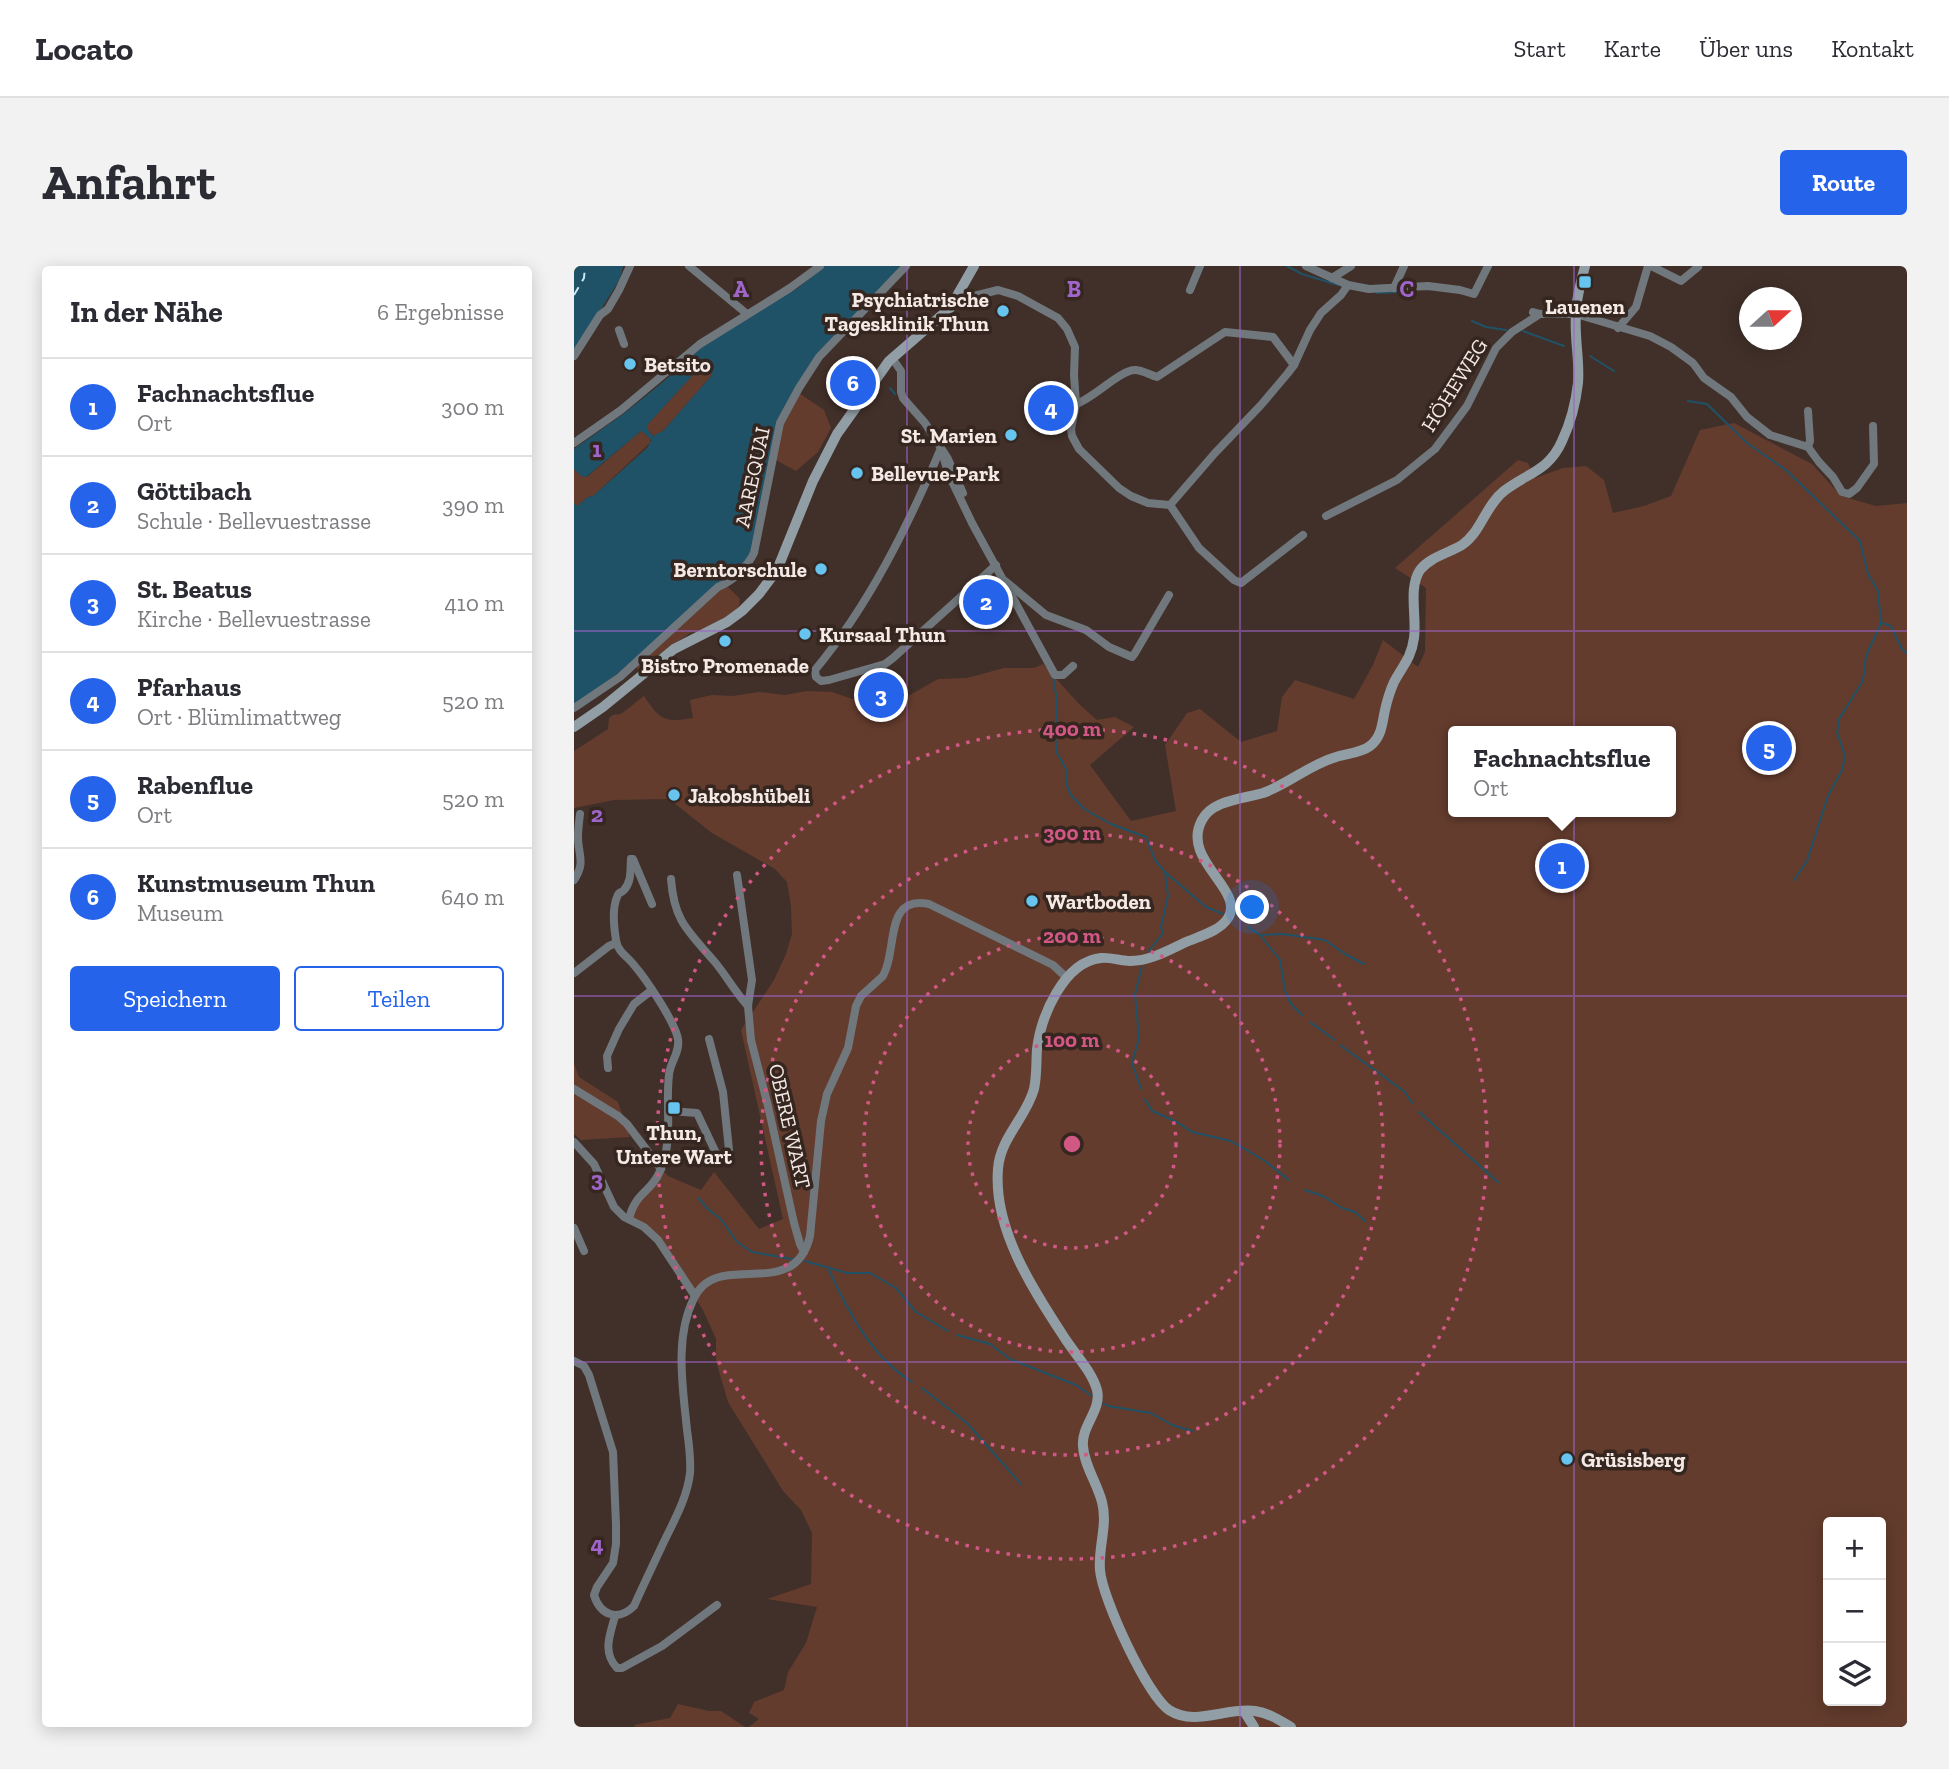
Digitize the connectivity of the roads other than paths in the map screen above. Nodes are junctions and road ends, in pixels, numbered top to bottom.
1 (630, 266) edge
2 (906, 266) edge
3 (974, 266) edge
4 (1200, 266) edge
5 (1351, 266) edge
6 (1404, 266) edge
7 (1488, 266) edge
8 (1585, 266) edge
9 (1650, 266) edge
10 (1309, 267) edge
11 (1698, 267) edge
12 (695, 268) edge
13 (817, 269) edge
14 (1332, 278) junction
15 (1348, 285) junction
16 (1394, 288) junction
17 (1190, 290) dead end
18 (960, 292) junction
19 (747, 314) junction
20 (1576, 314) junction
21 (1618, 328) junction
22 (619, 330) dead end
23 (624, 344) dead end
24 (574, 356) edge
25 (892, 358) junction
26 (1294, 365) junction
27 (1076, 404) junction
28 (1808, 411) dead end
29 (1873, 426) dead end
30 (574, 443) edge
31 (1808, 447) junction
32 (941, 449) junction
33 (1170, 505) junction
34 (1326, 516) dead end
35 (1303, 535) dead end
36 (996, 565) junction
37 (1004, 581) junction
38 (1168, 595) dead end
39 (1039, 609) junction
40 (1024, 620) junction
41 (1073, 666) dead end
42 (574, 708) edge
43 (574, 727) edge
44 (580, 814) dead end
45 (737, 875) dead end
46 (671, 879) dead end
47 (574, 880) edge
48 (652, 904) dead end
49 (616, 943) junction
50 (574, 973) edge
51 (1067, 978) junction
52 (652, 990) junction
53 (748, 1006) junction
54 (709, 1038) dead end
55 (608, 1068) dead end
56 (574, 1089) edge
57 (670, 1111) junction
58 (574, 1142) edge
59 (661, 1170) junction
60 (629, 1219) junction
61 (574, 1228) edge
62 (584, 1251) dead end
63 (804, 1252) junction
64 (695, 1296) junction
65 (574, 1361) edge
66 (717, 1605) dead end
67 (615, 1616) junction
68 (1244, 1711) junction
69 (1254, 1727) edge
70 (1291, 1727) edge

1 - 24 street
2 - 42 street, AAREQUAI
3 - 18 street
4 - 17 street
5 - 14 street
6 - 16 street
7 - 16 street
8 - 20 street
9 - 11 street
9 - 21 street
10 - 14 street
12 - 19 street
13 - 19 street
14 - 15 street
15 - 16 street
15 - 26 street
18 - 25 street
18 - 27 street
19 - 30 street
20 - 21 street
20 - 34 street, HÖHEWEG
20 - 51 street
21 - 31 street
22 - 23 street
25 - 32 street
25 - 43 street
26 - 27 street
26 - 33 street
27 - 33 street
28 - 31 street
29 - 31 street
32 - 36 street
32 - 36 street
33 - 35 street
36 - 37 street
37 - 39 street
37 - 40 street
38 - 39 street
39 - 40 street
40 - 41 street
44 - 47 street
45 - 53 street, OBERE WART
46 - 53 street
48 - 49 street
49 - 50 street
49 - 52 street
51 - 63 street
51 - 68 street
52 - 55 street
52 - 57 street
53 - 63 street, OBERE WART
54 - 57 street
56 - 59 street
57 - 59 street
58 - 60 street
59 - 60 street
60 - 64 street
61 - 62 street
63 - 64 street
64 - 67 street
65 - 67 street
66 - 67 street
68 - 69 street
68 - 70 street

